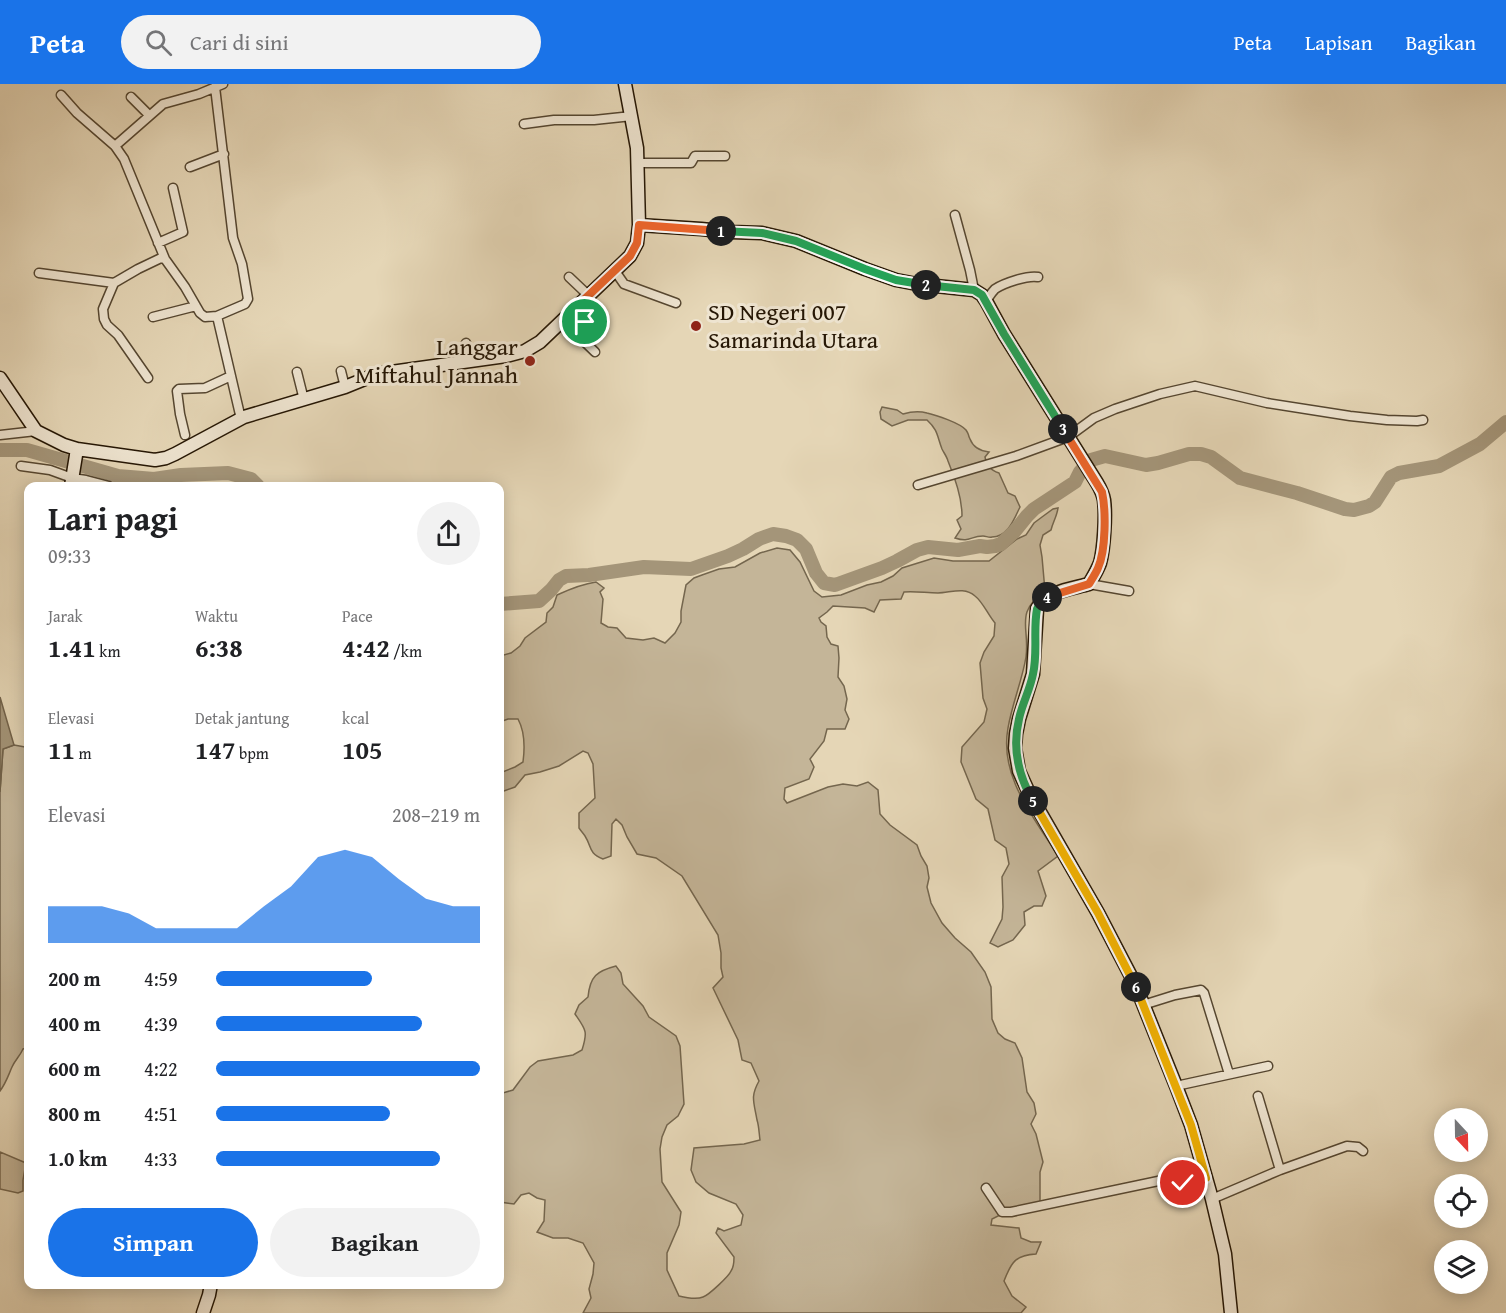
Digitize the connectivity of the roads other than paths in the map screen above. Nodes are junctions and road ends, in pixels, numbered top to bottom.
1 (625, 84) edge
2 (219, 86) edge
3 (61, 94) dead end
4 (130, 97) dead end
5 (149, 115) junction
6 (632, 116) junction
7 (524, 124) dead end
8 (115, 146) junction
9 (224, 154) junction
10 (725, 156) dead end
11 (638, 163) junction
12 (190, 167) dead end
13 (173, 188) dead end
14 (955, 215) dead end
15 (639, 225) junction
16 (158, 243) junction
17 (165, 259) junction
18 (615, 270) junction
19 (39, 273) dead end
20 (569, 277) dead end
21 (1038, 278) dead end
22 (114, 283) junction
23 (974, 290) junction
24 (588, 296) junction
25 (986, 301) junction
26 (676, 303) dead end
27 (196, 306) junction
28 (217, 316) junction
29 (566, 316) junction
30 (153, 317) dead end
31 (585, 322) dead end
32 (466, 344) dead end
33 (595, 352) dead end
34 (471, 362) junction
35 (341, 370) dead end
36 (297, 372) dead end
37 (231, 376) junction
38 (0, 378) edge
39 (148, 378) dead end
40 (345, 387) junction
41 (304, 400) junction
42 (242, 418) junction
43 (1423, 420) dead end
44 (36, 431) junction
45 (0, 435) edge
46 (185, 435) dead end
47 (1068, 438) junction
48 (76, 452) junction
49 (21, 466) dead end
50 (72, 480) edge
51 (94, 482) edge
52 (918, 484) dead end
53 (1089, 584) junction
54 (1129, 591) dead end
55 (1143, 1005) junction
56 (1268, 1066) dead end
57 (1230, 1074) junction
58 (1176, 1086) junction
59 (1258, 1096) dead end
60 (1363, 1151) dead end
61 (1280, 1170) junction
62 (1206, 1178) junction
63 (986, 1188) dead end
64 (1212, 1198) junction
65 (210, 1289) edge
66 (203, 1313) edge
67 (1231, 1313) edge

1 - 6 main road
2 - 5 street
2 - 9 street
3 - 8 street
4 - 5 street
5 - 8 street
6 - 7 street
6 - 11 main road
8 - 16 street
9 - 12 street
9 - 28 street
10 - 11 street
11 - 15 main road
13 - 16 street
14 - 23 street
15 - 18 main road
15 - 23 main road
16 - 17 street
17 - 22 street
17 - 27 street
18 - 24 main road
18 - 26 street
19 - 22 street
20 - 24 street
21 - 25 street
22 - 39 street
23 - 25 main road
24 - 29 main road
25 - 47 main road
27 - 28 street
27 - 30 street
28 - 37 street
29 - 31 street
29 - 33 street
29 - 34 main road
32 - 34 street
34 - 40 main road
35 - 40 street
36 - 41 street
37 - 42 street
37 - 46 street
38 - 44 main road
40 - 41 main road
41 - 42 main road
42 - 48 main road
43 - 47 street
44 - 45 street
44 - 48 main road
47 - 52 street
47 - 53 main road
48 - 50 main road
49 - 50 street
50 - 51 street
53 - 54 street
53 - 55 main road
55 - 57 street
55 - 58 main road
56 - 57 street
57 - 58 street
58 - 62 main road
59 - 61 street
60 - 61 street
61 - 64 street
62 - 63 street
62 - 64 main road
64 - 67 main road
65 - 66 main road

